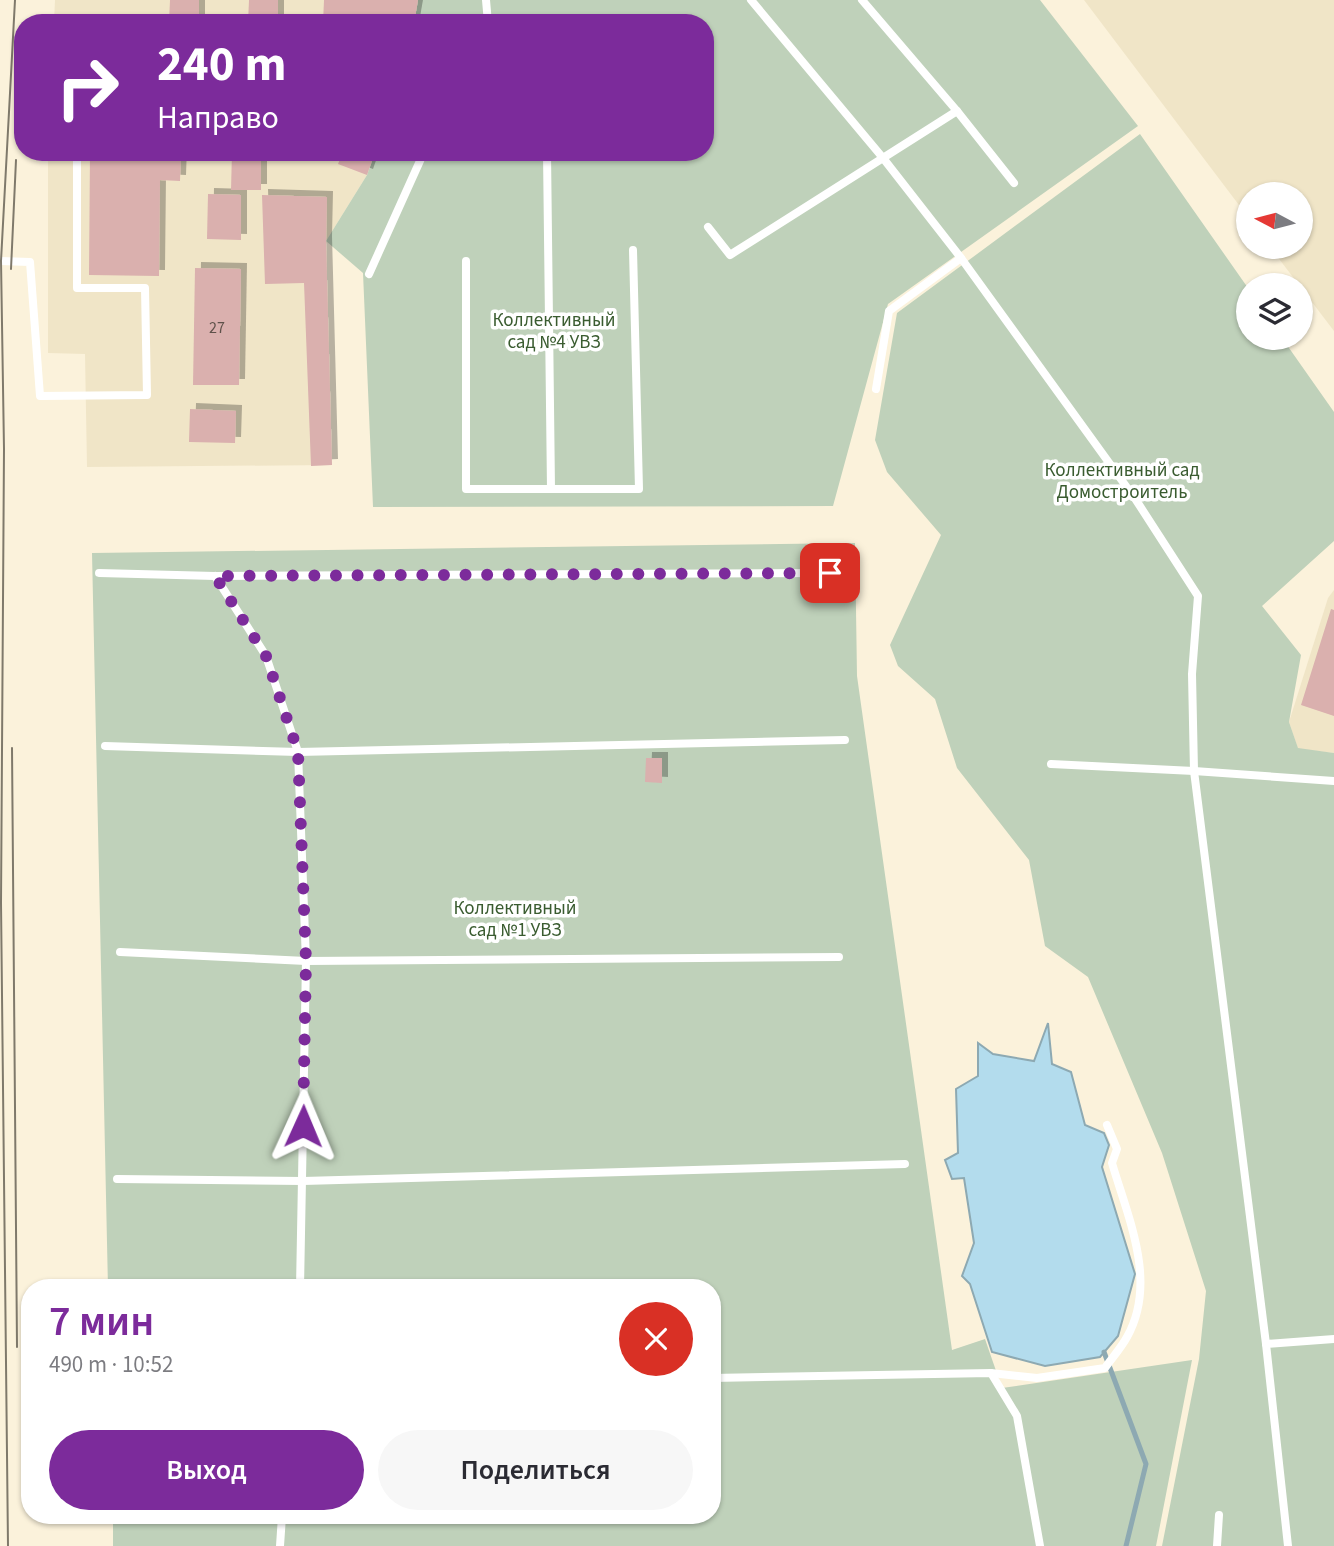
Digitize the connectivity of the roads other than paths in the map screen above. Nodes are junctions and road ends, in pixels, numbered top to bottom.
1 (751, 0) edge
2 (862, 0) edge
3 (957, 111) junction
4 (883, 158) junction
5 (77, 161) edge
6 (420, 161) edge
7 (547, 161) edge
8 (1014, 183) dead end
9 (708, 227) dead end
10 (634, 250) dead end
11 (961, 258) junction
12 (0, 261) edge
13 (466, 261) dead end
14 (369, 274) dead end
15 (876, 389) dead end
16 (551, 489) junction
17 (99, 573) dead end
18 (830, 573) dead end
19 (215, 576) junction
20 (845, 740) dead end
21 (105, 746) dead end
22 (298, 752) junction
23 (1051, 764) dead end
24 (1194, 771) junction
25 (1334, 781) edge
26 (120, 952) dead end
27 (839, 957) dead end
28 (306, 961) junction
29 (1108, 1125) dead end
30 (905, 1164) dead end
31 (117, 1179) dead end
32 (303, 1181) junction
33 (300, 1279) edge
34 (1334, 1339) edge
35 (1266, 1344) junction
36 (991, 1373) junction
37 (721, 1378) edge
38 (1219, 1515) dead end
39 (281, 1524) edge
40 (280, 1546) edge
41 (1040, 1546) edge
42 (1217, 1546) edge
43 (1288, 1546) edge

1 - 4 lane
2 - 3 lane
3 - 4 lane
3 - 8 lane
4 - 9 lane
4 - 11 lane
5 - 12 lane
6 - 14 lane
7 - 16 lane
10 - 16 lane
11 - 15 lane
11 - 24 lane
13 - 16 lane
17 - 19 lane
18 - 19 lane
19 - 22 lane
20 - 22 lane
21 - 22 lane
22 - 28 lane
23 - 24 lane
24 - 25 lane
24 - 35 lane
26 - 28 lane
27 - 28 lane
28 - 32 lane
29 - 36 lane
30 - 32 lane
31 - 32 lane
32 - 33 lane
34 - 35 lane
35 - 43 lane
36 - 37 lane
36 - 41 lane
38 - 42 lane
39 - 40 lane

